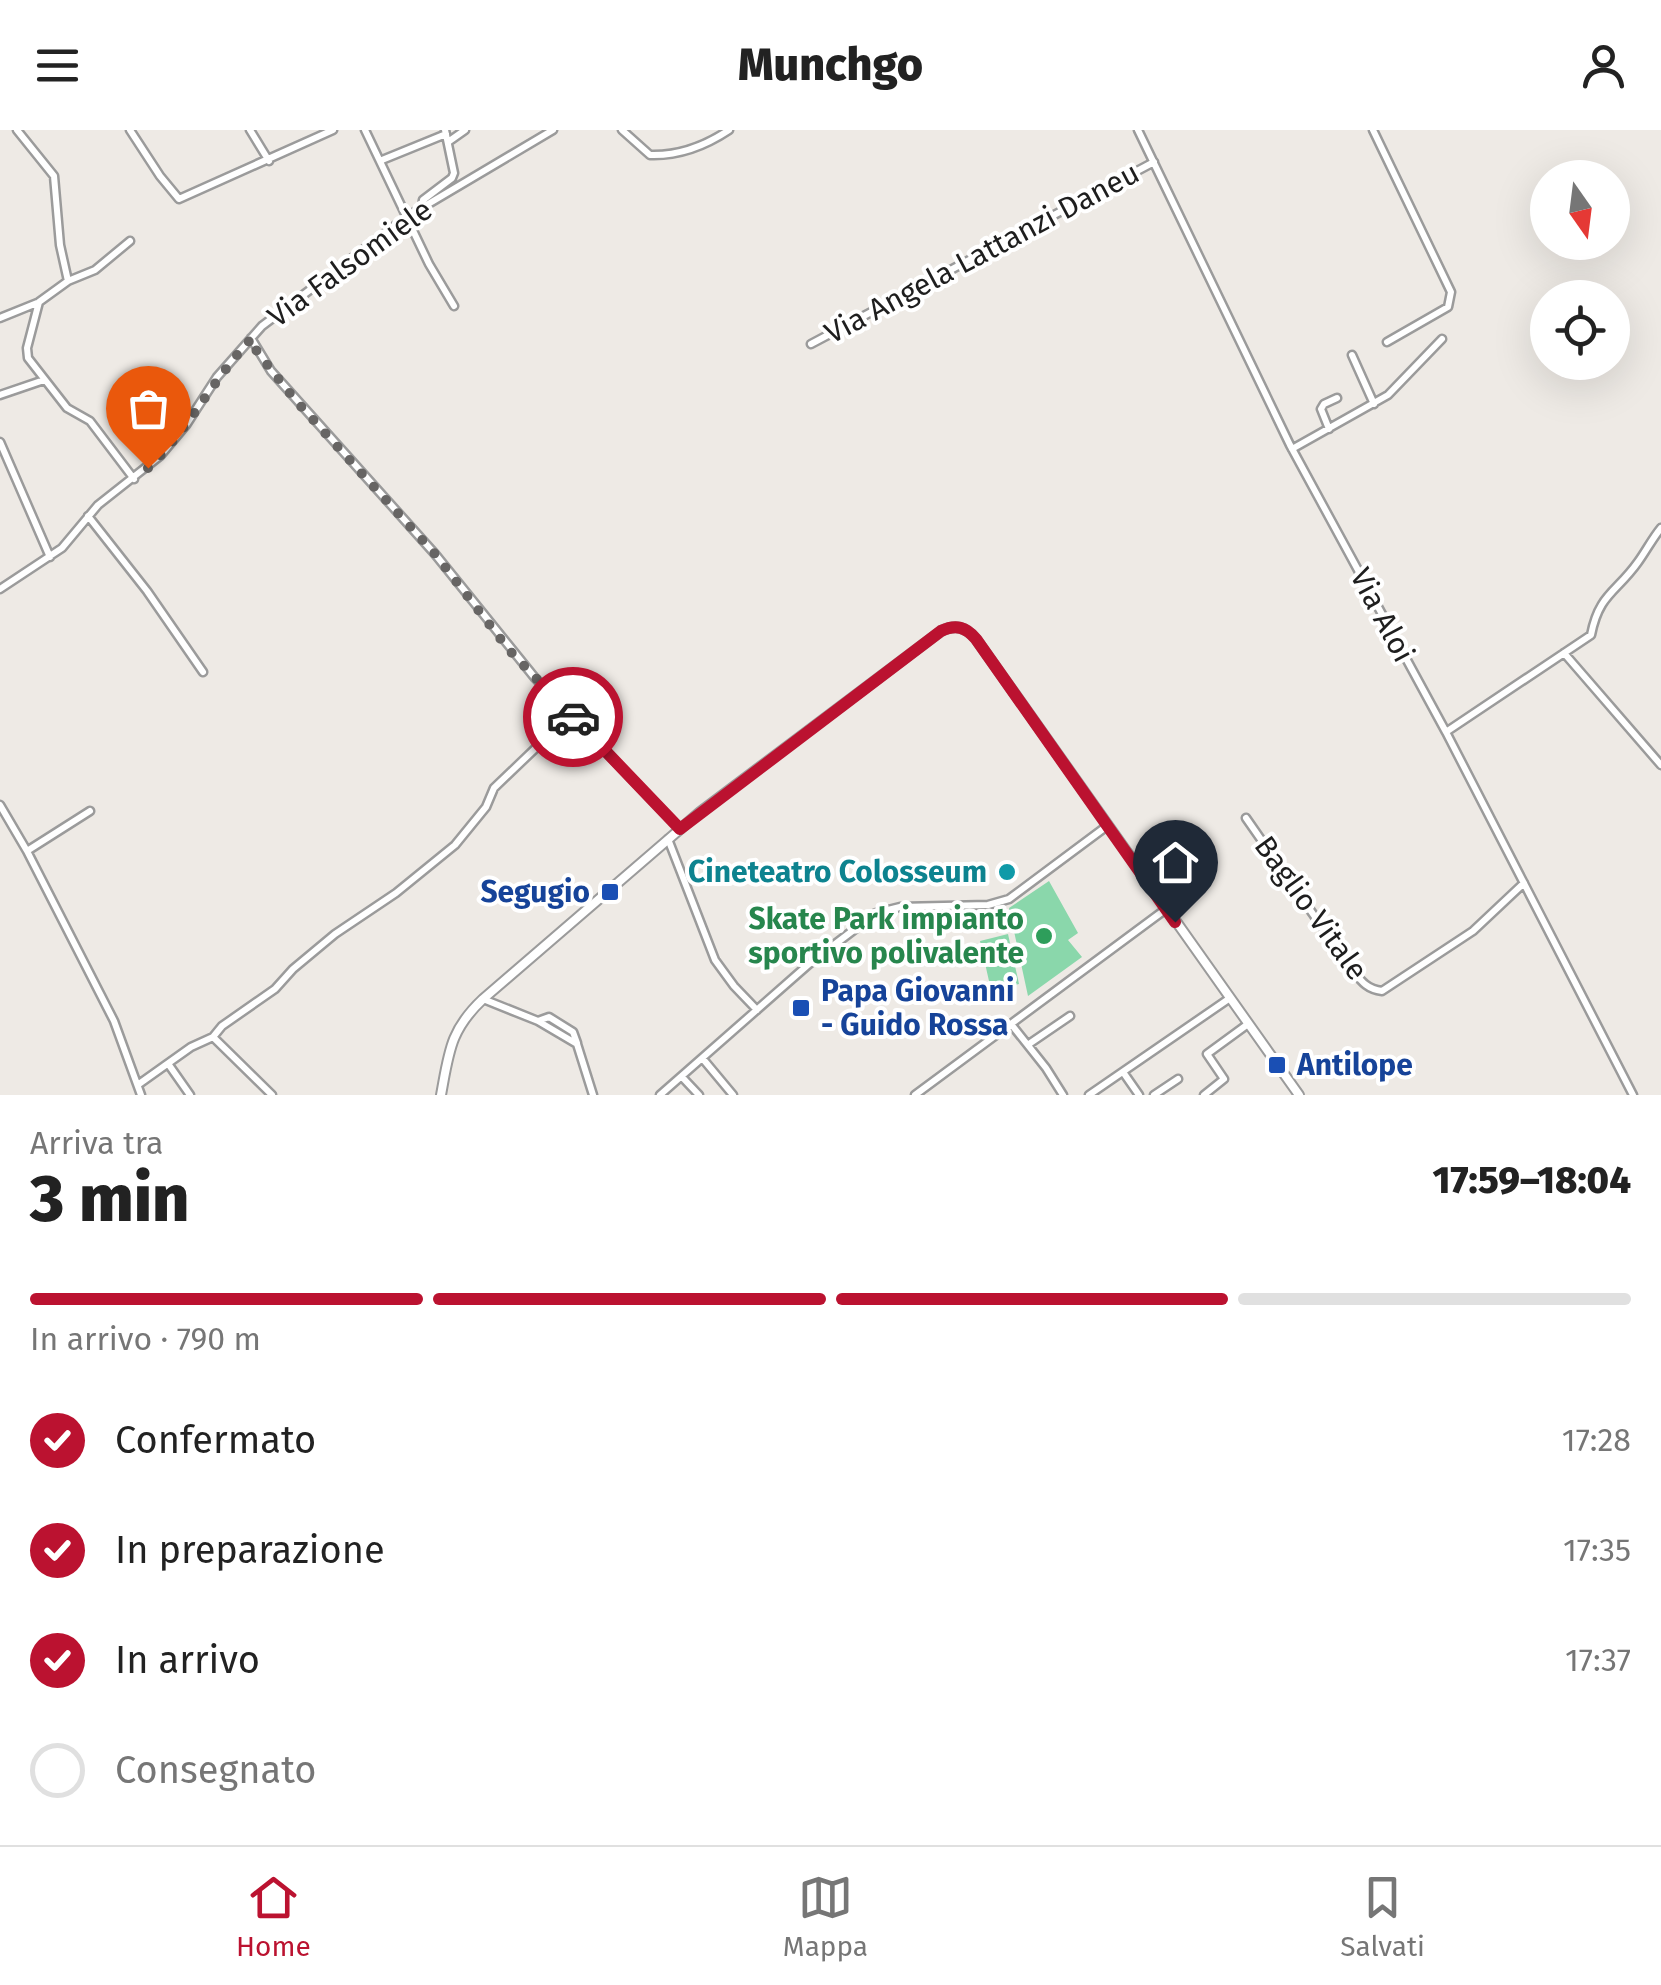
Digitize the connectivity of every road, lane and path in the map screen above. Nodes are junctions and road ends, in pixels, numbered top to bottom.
1 (17, 130) edge
2 (130, 130) edge
3 (250, 130) edge
4 (333, 130) edge
5 (365, 130) edge
6 (465, 130) edge
7 (553, 130) edge
8 (622, 130) edge
9 (729, 130) edge
10 (1138, 130) edge
11 (1373, 130) edge
12 (446, 135) edge
13 (382, 160) junction
14 (269, 161) junction
15 (1154, 162) junction
16 (422, 207) junction
17 (408, 216) junction
18 (130, 241) dead end
19 (68, 281) junction
20 (38, 302) junction
21 (454, 306) dead end
22 (0, 318) edge
23 (252, 338) junction
24 (1442, 340) dead end
25 (1387, 342) dead end
26 (811, 344) dead end
27 (1352, 355) dead end
28 (44, 380) junction
29 (0, 394) edge
30 (1337, 398) dead end
31 (1374, 404) junction
32 (1329, 429) junction
33 (0, 442) edge
34 (1292, 448) junction
35 (134, 480) junction
36 (88, 516) junction
37 (1661, 528) edge
38 (50, 557) junction
39 (0, 590) edge
40 (1563, 653) junction
41 (203, 672) dead end
42 (574, 718) junction
43 (1446, 732) junction
44 (1661, 766) edge
45 (0, 804) edge
46 (90, 811) dead end
47 (1246, 818) dead end
48 (1107, 826) junction
49 (680, 829) junction
50 (668, 839) junction
51 (28, 851) junction
52 (1524, 883) junction
53 (1166, 909) junction
54 (1230, 998) junction
55 (483, 999) junction
56 (757, 1010) junction
57 (1070, 1016) dead end
58 (1011, 1024) junction
59 (1248, 1024) junction
60 (213, 1036) junction
61 (1029, 1044) junction
62 (703, 1060) junction
63 (169, 1065) junction
64 (1123, 1072) junction
65 (682, 1076) junction
66 (1178, 1079) dead end
67 (139, 1084) junction
68 (1091, 1094) edge
69 (141, 1095) edge
70 (190, 1095) edge
71 (272, 1095) edge
72 (441, 1095) edge
73 (593, 1095) edge
74 (660, 1095) edge
75 (699, 1095) edge
76 (734, 1095) edge
77 (915, 1095) edge
78 (1063, 1095) edge
79 (1139, 1095) edge
80 (1154, 1095) edge
81 (1204, 1095) edge
82 (1300, 1095) edge
83 (1633, 1095) edge

1 - 19 street
2 - 14 street
3 - 14 street
4 - 14 street
5 - 13 street
6 - 12 street
7 - 16 street, Via Falsomiele
8 - 9 street
10 - 15 street, Via Aloi
11 - 25 street
12 - 13 street
12 - 16 street
13 - 17 street
15 - 26 street, Via Angela Lattanzi Daneu
15 - 34 street, Via Aloi
16 - 17 street, Via Falsomiele
17 - 21 street
17 - 23 street, Via Falsomiele
18 - 19 street
19 - 20 street
20 - 22 street
20 - 28 street
23 - 35 street, Via Falsomiele
23 - 42 street
24 - 31 street
27 - 31 street
28 - 29 street
28 - 35 street
30 - 32 street
31 - 32 street
32 - 34 street
33 - 38 street
34 - 43 street, Via Aloi
35 - 36 street, Via Falsomiele
36 - 38 street, Via Falsomiele
36 - 41 street
37 - 40 street
38 - 39 street, Via Falsomiele
40 - 43 street
40 - 44 street
42 - 49 street
42 - 60 street
43 - 52 street, Via Aloi
45 - 51 street
46 - 51 street
47 - 52 street, Baglio Vitale
48 - 49 street
48 - 53 street
48 - 56 street
49 - 50 street
50 - 55 street
50 - 56 street
51 - 67 street
52 - 83 street, Via Aloi
53 - 54 street
53 - 58 street
54 - 59 street
54 - 64 street
55 - 72 street
55 - 73 street
56 - 62 street
57 - 61 street
58 - 61 street
58 - 77 street
59 - 81 street
59 - 82 street
60 - 63 street
60 - 71 street
61 - 78 street
62 - 65 street
62 - 76 street
63 - 67 street
63 - 70 street
64 - 68 street
64 - 79 street
65 - 74 street
65 - 75 street
66 - 80 street
67 - 69 street

